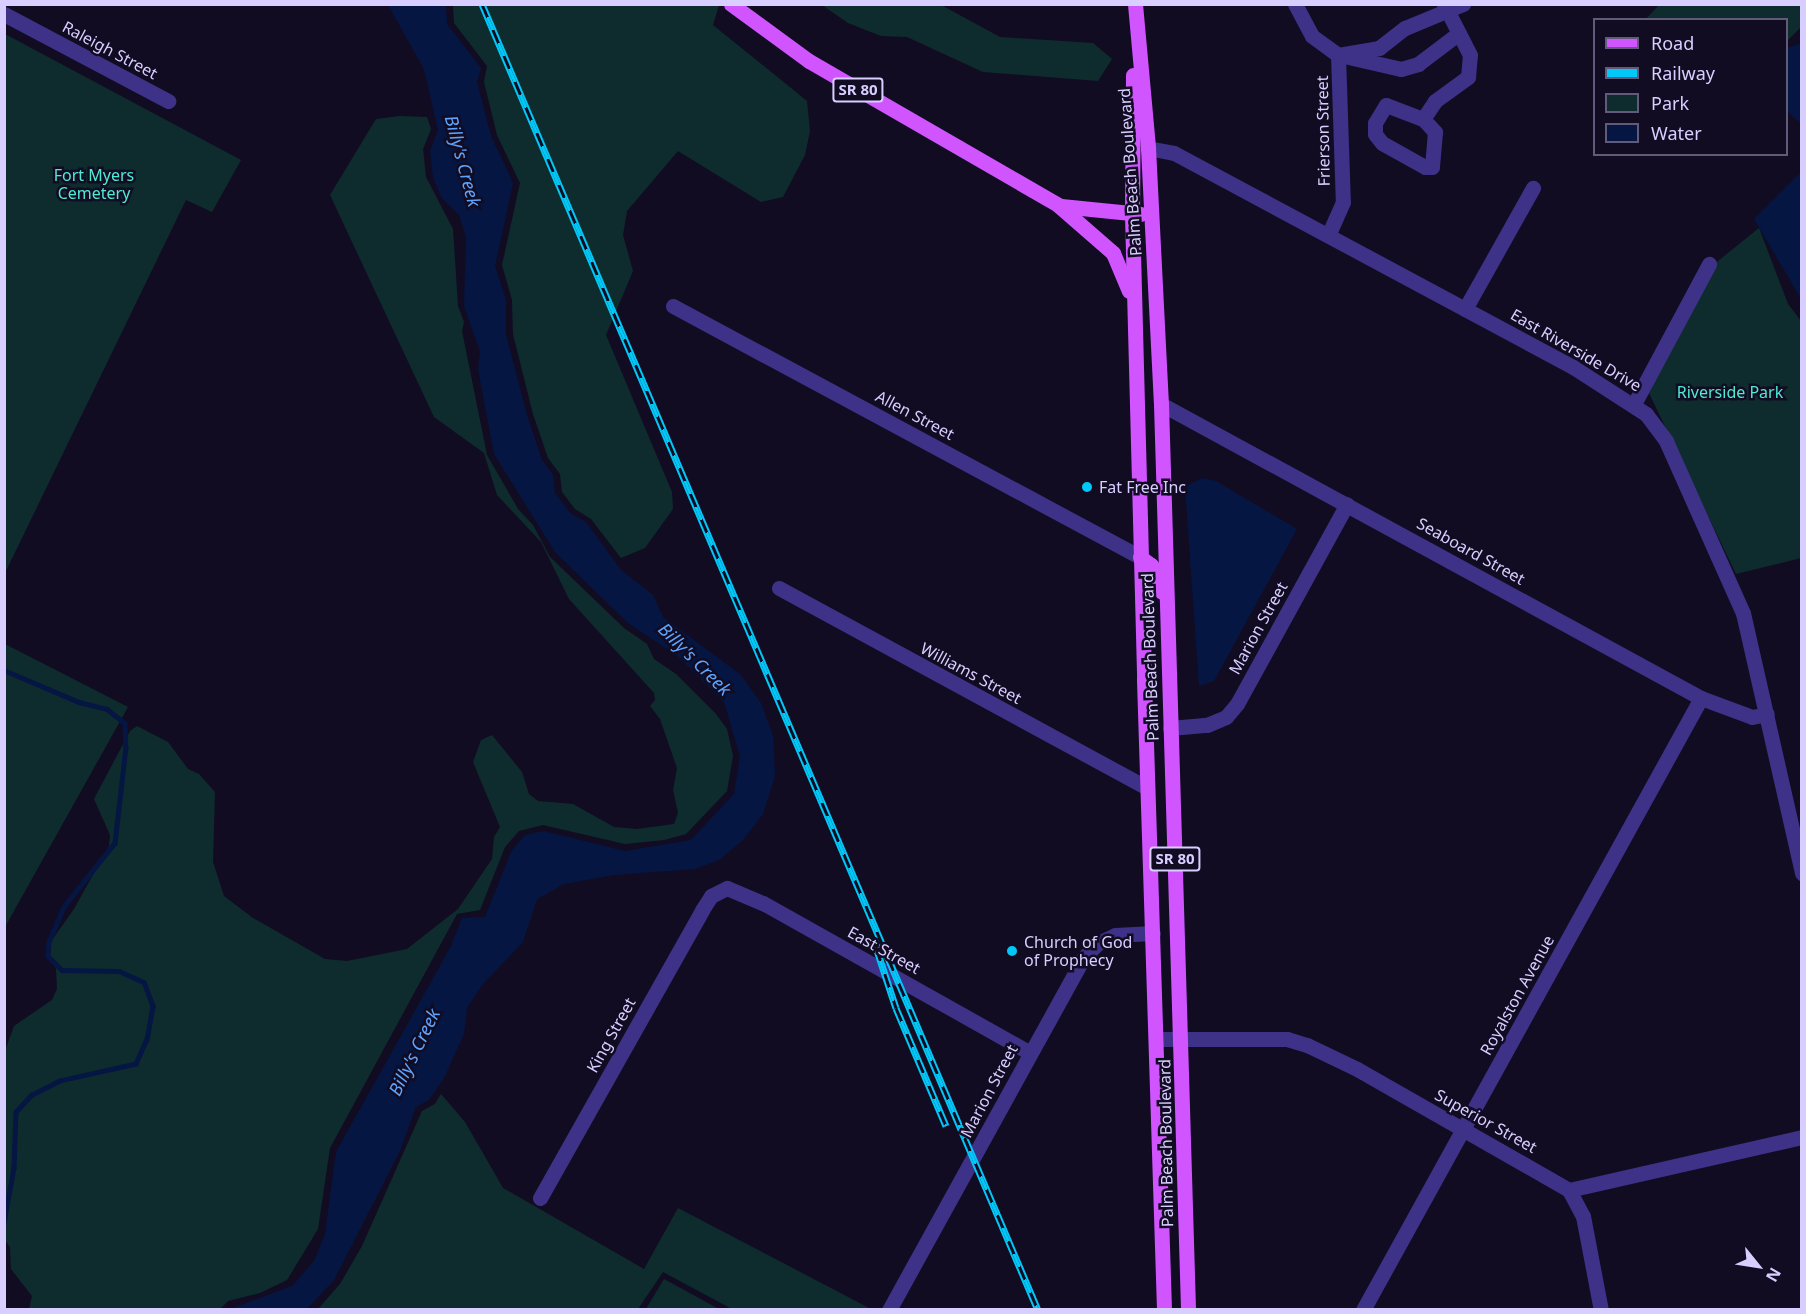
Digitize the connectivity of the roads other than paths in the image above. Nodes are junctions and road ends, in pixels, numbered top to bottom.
1 (730, 4) edge
2 (1136, 4) edge
3 (1294, 4) edge
4 (1463, 4) edge
5 (1446, 8) edge
6 (4, 14) edge
7 (1459, 33) junction
8 (1137, 45) junction
9 (1338, 55) junction
10 (168, 101) dead end
11 (1423, 119) junction
12 (1148, 148) junction
13 (1533, 188) dead end
14 (1058, 205) junction
15 (1132, 214) junction
16 (1151, 215) junction
17 (1328, 235) junction
18 (1709, 264) dead end
19 (673, 306) dead end
20 (1465, 309) junction
21 (1136, 318) junction
22 (1161, 404) junction
23 (1634, 404) junction
24 (1347, 504) junction
25 (1140, 557) junction
26 (778, 588) dead end
27 (1166, 603) junction
28 (1701, 698) junction
29 (1767, 714) junction
30 (1170, 728) junction
31 (1147, 788) junction
32 (1802, 873) edge
33 (718, 893) joint
34 (1153, 933) junction
35 (1181, 1038) junction
36 (1156, 1039) junction
37 (1030, 1053) junction
38 (1464, 1128) junction
39 (1802, 1137) edge
40 (1569, 1190) junction
41 (540, 1198) dead end
42 (889, 1310) edge
43 (1164, 1310) edge
44 (1188, 1310) edge
45 (1363, 1310) edge
46 (1601, 1310) edge

1 - 14 main road, SR 80
2 - 8 main road, Palm Beach Boulevard / SR 80
3 - 9 street, Frierson Street
4 - 5 street
5 - 7 street
5 - 9 street
6 - 10 street, Raleigh Street
7 - 9 street
7 - 11 street
8 - 12 main road, Palm Beach Boulevard / SR 80
8 - 15 main road
9 - 17 street, Frierson Street
11 - 11 street
12 - 16 main road, Palm Beach Boulevard / SR 80
12 - 17 street, East Riverside Drive
13 - 20 street
14 - 15 main road
14 - 21 main road, SR 80
15 - 16 main road
15 - 21 main road
16 - 22 main road, Palm Beach Boulevard / SR 80
17 - 20 street, East Riverside Drive
18 - 23 street
19 - 25 street, Allen Street
20 - 23 street, East Riverside Drive
21 - 25 main road, Palm Beach Boulevard / SR 80
22 - 24 street, Seaboard Street
22 - 27 main road, Palm Beach Boulevard / SR 80
23 - 29 street, East Riverside Drive
24 - 28 street, Seaboard Street
24 - 30 street, Marion Street
25 - 27 main road
25 - 31 main road, Palm Beach Boulevard / SR 80
26 - 31 street, Williams Street
27 - 30 main road, Palm Beach Boulevard / SR 80
28 - 29 street, Seaboard Street
28 - 38 street, Royalston Avenue
29 - 32 street, East Riverside Drive
30 - 35 main road, Palm Beach Boulevard / SR 80
31 - 34 main road, Palm Beach Boulevard / SR 80
33 - 37 street, East Street
33 - 41 street, King Street
34 - 36 main road, Palm Beach Boulevard / SR 80
34 - 37 street, Marion Street
35 - 36 street, Superior Street
35 - 38 street, Superior Street
35 - 44 main road, Palm Beach Boulevard / SR 80
36 - 43 main road, Palm Beach Boulevard / SR 80
37 - 42 street, Marion Street
38 - 40 street, Superior Street
38 - 45 street, Royalston Avenue
39 - 40 street
40 - 46 street

